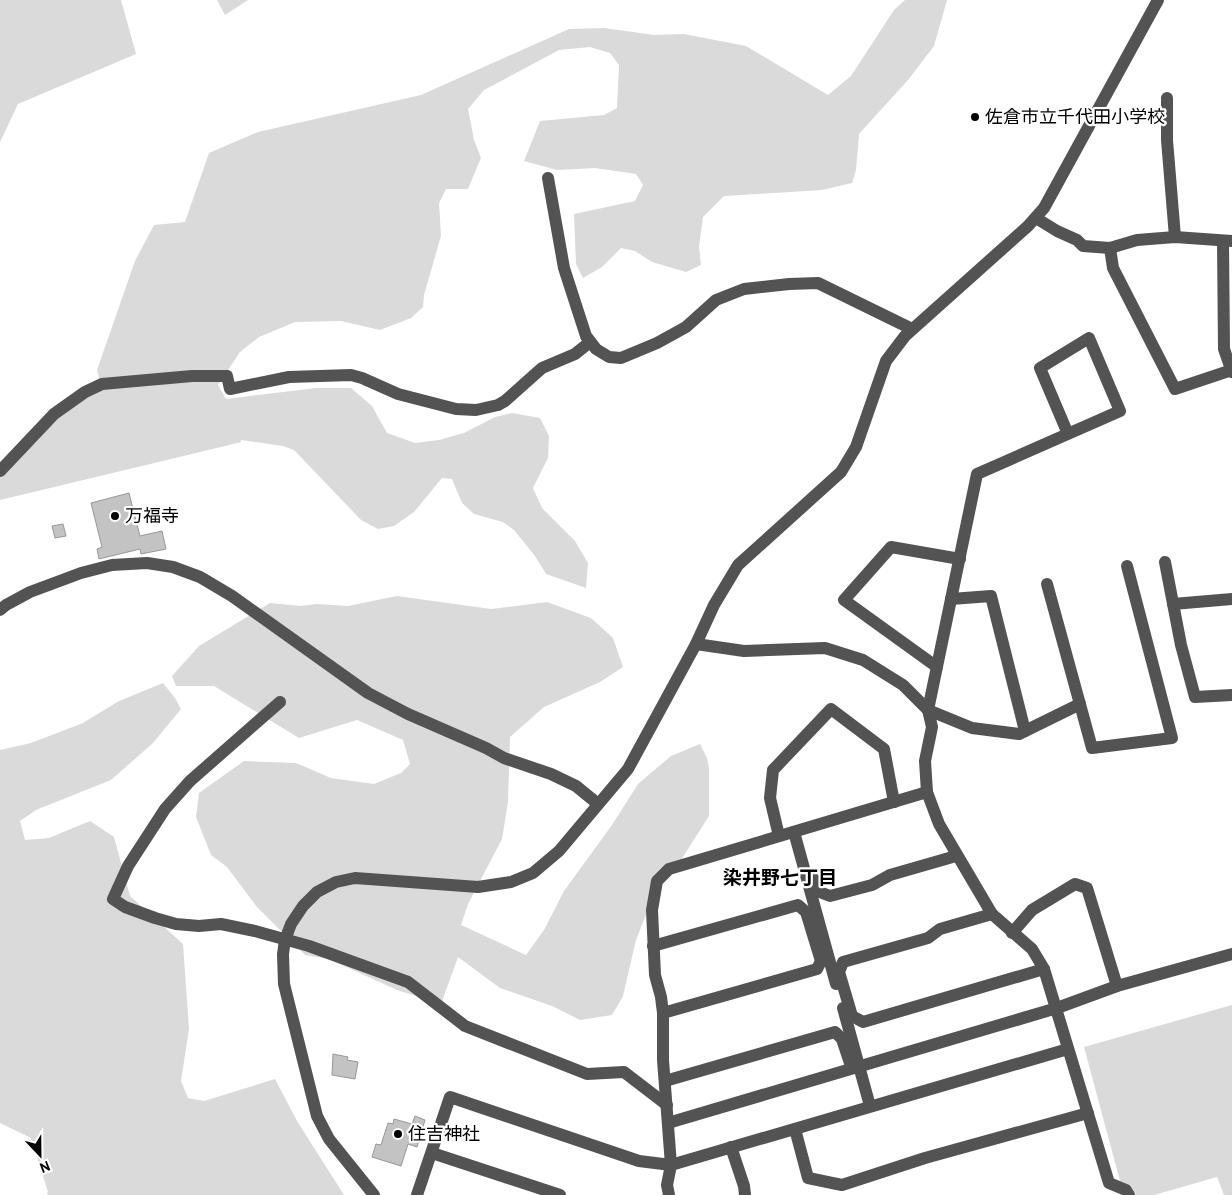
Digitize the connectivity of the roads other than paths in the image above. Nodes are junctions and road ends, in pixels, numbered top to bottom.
1 (1158, 0) edge
2 (1167, 98) dead end
3 (548, 178) dead end
4 (1036, 218) junction
5 (1175, 237) junction
6 (1227, 241) edge
7 (1110, 248) junction
8 (1228, 305) edge
9 (912, 329) junction
10 (590, 342) junction
11 (1232, 370) edge
12 (1068, 434) junction
13 (0, 470) edge
14 (960, 559) junction
15 (1165, 562) dead end
16 (1127, 566) dead end
17 (1047, 584) dead end
18 (951, 599) junction
19 (1232, 599) edge
20 (1173, 604) junction
21 (0, 610) edge
22 (696, 644) junction
23 (937, 667) junction
24 (1232, 695) edge
25 (280, 702) dead end
26 (1080, 704) junction
27 (928, 710) junction
28 (1025, 731) junction
29 (927, 792) junction
30 (894, 802) junction
31 (598, 804) junction
32 (797, 831) junction
33 (779, 836) junction
34 (956, 856) junction
35 (992, 914) junction
36 (1012, 932) junction
37 (285, 940) junction
38 (653, 946) junction
39 (1232, 954) edge
40 (1044, 969) junction
41 (1117, 986) junction
42 (1057, 1008) junction
43 (663, 1013) junction
44 (1068, 1049) junction
45 (855, 1067) junction
46 (665, 1082) junction
47 (667, 1105) junction
48 (867, 1108) junction
49 (1088, 1113) junction
50 (668, 1123) junction
51 (795, 1129) junction
52 (732, 1147) junction
53 (432, 1153) junction
54 (671, 1165) junction
55 (374, 1195) edge
56 (417, 1195) edge
57 (560, 1195) edge
58 (669, 1195) edge
59 (745, 1195) edge
60 (1129, 1195) edge

1 - 4 street
2 - 5 street
3 - 10 street
4 - 7 street
4 - 9 street
5 - 6 street
5 - 7 street
6 - 8 street
7 - 11 street
8 - 11 street
9 - 10 street
9 - 22 street
10 - 13 street
12 - 12 street
12 - 14 street
14 - 18 street
14 - 23 street
15 - 20 street
16 - 26 street
17 - 26 street
18 - 23 street
18 - 28 street
19 - 20 street
20 - 24 street
21 - 31 street
22 - 27 street
22 - 31 street
23 - 27 street
25 - 37 street
26 - 28 street
27 - 28 street
27 - 29 street
29 - 30 street
29 - 34 street
30 - 32 street
30 - 33 street
31 - 37 street
32 - 33 street
32 - 34 street
32 - 45 street
33 - 38 street
34 - 35 street
35 - 36 street
35 - 40 street
36 - 40 street
36 - 41 street
37 - 47 street
37 - 55 street
38 - 43 street
38 - 43 street
39 - 41 street
40 - 42 street
41 - 42 street
42 - 44 street
42 - 45 street
43 - 46 street
44 - 48 street
44 - 49 street
45 - 46 street
45 - 48 street
45 - 50 street
46 - 47 street
47 - 50 street
48 - 51 street
49 - 51 street
49 - 60 street
50 - 54 street
51 - 52 street
52 - 54 street
52 - 59 street
53 - 54 street
53 - 56 street
53 - 57 street
54 - 58 street

